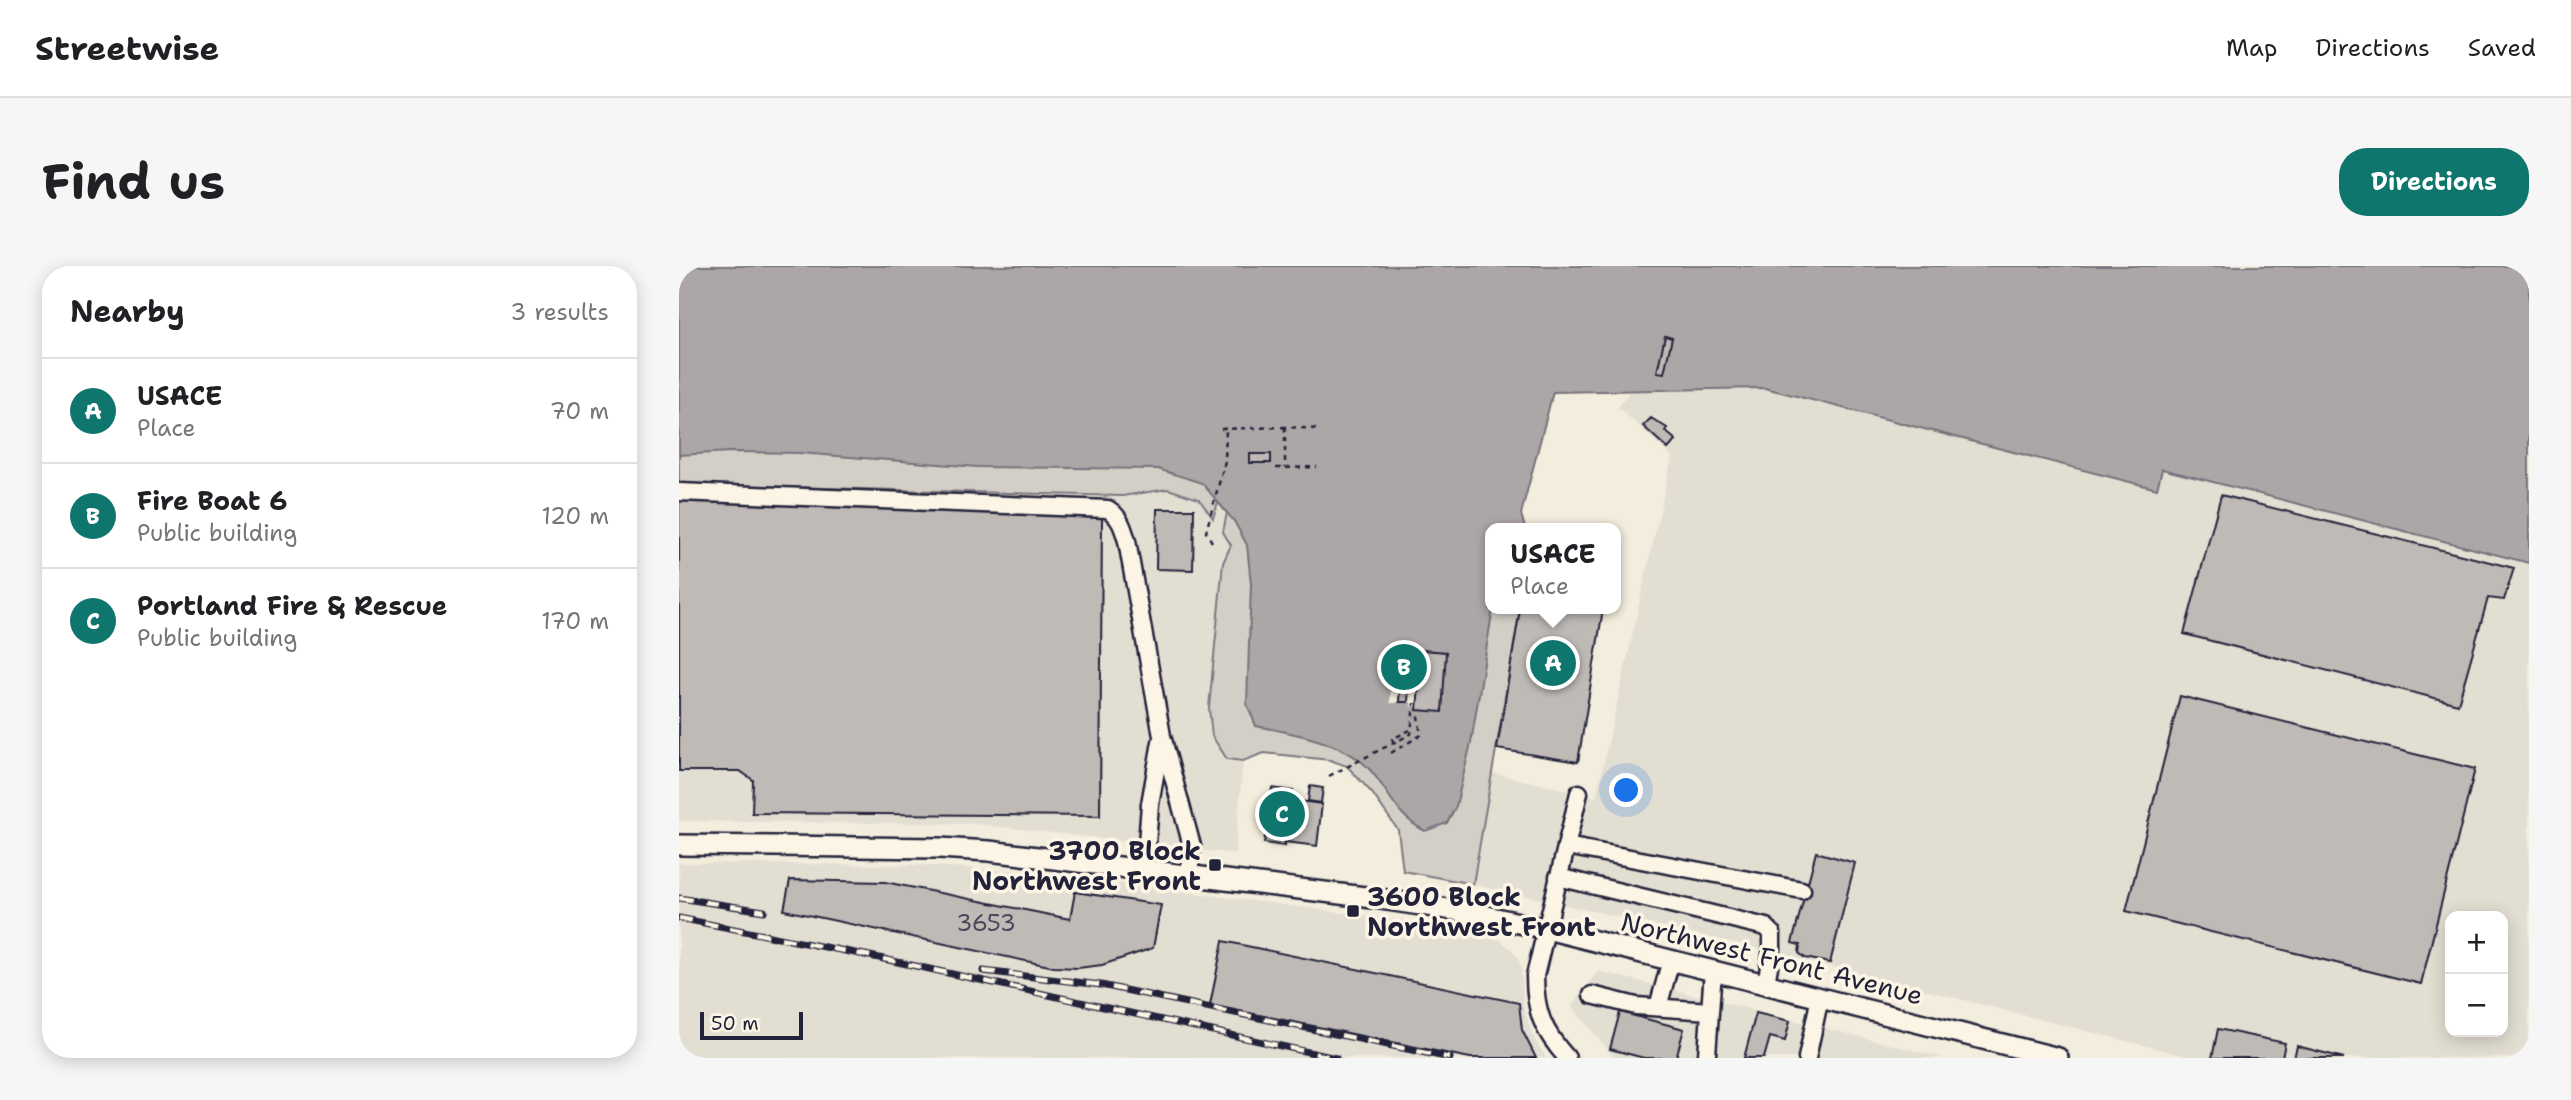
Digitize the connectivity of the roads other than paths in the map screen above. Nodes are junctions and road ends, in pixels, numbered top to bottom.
1 (679, 492) edge
2 (1162, 736) junction
3 (1579, 793) dead end
4 (679, 845) edge
5 (1566, 846) junction
6 (1146, 870) junction
7 (1189, 875) junction
8 (1558, 877) junction
9 (1802, 890) dead end
10 (1547, 929) junction
11 (1671, 960) junction
12 (1713, 971) junction
13 (1766, 984) junction
14 (1592, 995) dead end
15 (1820, 997) junction
16 (1658, 1007) junction
17 (1710, 1011) junction
18 (1707, 1055) dead end
19 (1567, 1058) edge
20 (1807, 1058) edge
21 (2058, 1058) edge

1 - 2 street
2 - 6 street
2 - 7 street
3 - 5 street
4 - 6 main road, Northwest Front Avenue
5 - 8 street
5 - 9 street
6 - 7 main road, Northwest Front Avenue
7 - 10 main road, Northwest Front Avenue
8 - 10 street
8 - 13 street
10 - 11 main road, Northwest Front Avenue
10 - 19 street
11 - 12 main road, Northwest Front Avenue
11 - 16 street
12 - 13 main road, Northwest Front Avenue
12 - 17 street
13 - 15 main road, Northwest Front Avenue
14 - 16 street
15 - 20 street
15 - 21 main road, Northwest Front Avenue
16 - 17 street
17 - 18 street

